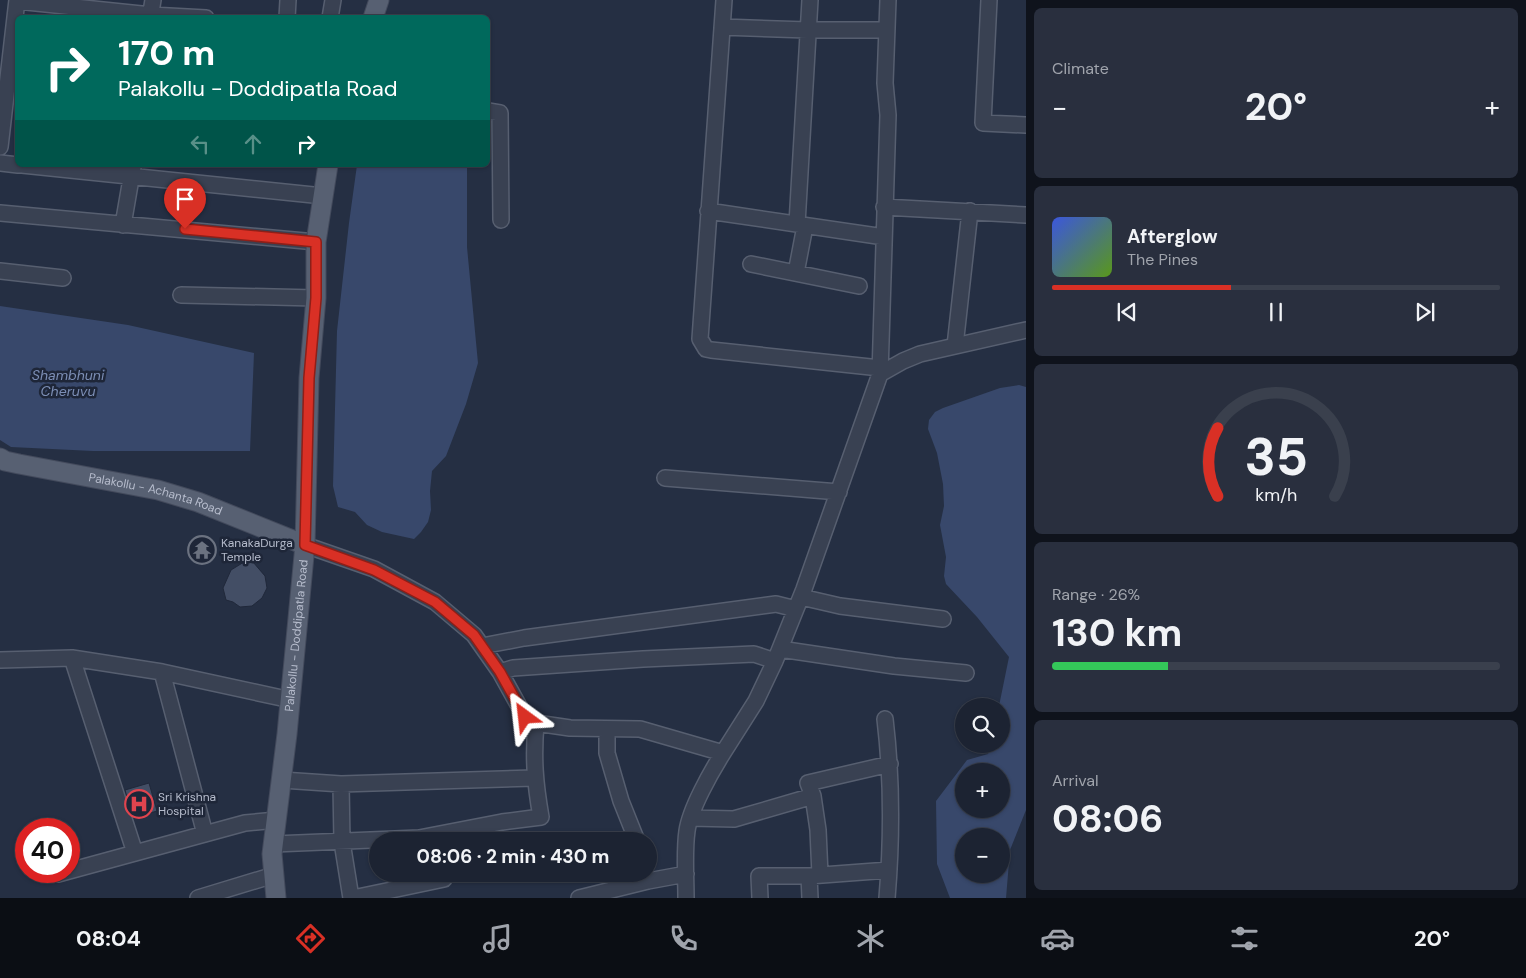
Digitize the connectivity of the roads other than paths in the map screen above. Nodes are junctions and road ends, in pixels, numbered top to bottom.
1 (288, 0) edge
2 (333, 0) edge
3 (379, 0) edge
4 (724, 0) edge
5 (810, 0) edge
6 (888, 0) edge
7 (989, 0) edge
8 (17, 1) edge
9 (151, 11) edge
10 (16, 15) edge
11 (182, 15) edge
12 (287, 15) edge
13 (330, 15) edge
14 (374, 15) edge
15 (722, 27) junction
16 (808, 30) junction
17 (887, 30) junction
18 (15, 36) edge
19 (14, 53) edge
20 (7, 105) edge
21 (490, 111) edge
22 (1026, 125) edge
23 (0, 147) edge
24 (0, 163) edge
25 (15, 164) edge
26 (66, 167) edge
27 (328, 167) edge
28 (133, 170) edge
29 (323, 196) junction
30 (884, 207) junction
31 (708, 211) junction
32 (970, 211) junction
33 (0, 213) edge
34 (1026, 214) edge
35 (501, 220) dead end
36 (123, 225) junction
37 (801, 225) junction
38 (884, 238) junction
39 (316, 242) junction
40 (751, 264) dead end
41 (0, 271) edge
42 (796, 273) junction
43 (63, 278) dead end
44 (859, 286) dead end
45 (181, 295) dead end
46 (316, 298) junction
47 (1026, 330) edge
48 (955, 346) junction
49 (880, 371) junction
50 (0, 458) edge
51 (665, 478) dead end
52 (839, 492) junction
53 (305, 545) junction
54 (799, 603) junction
55 (943, 619) dead end
56 (482, 646) junction
57 (777, 655) junction
58 (72, 658) junction
59 (0, 660) edge
60 (162, 672) junction
61 (500, 672) junction
62 (966, 673) dead end
63 (291, 700) junction
64 (885, 719) dead end
65 (536, 724) junction
66 (606, 728) junction
67 (723, 753) junction
68 (890, 764) junction
69 (534, 778) junction
70 (282, 780) junction
71 (340, 784) junction
72 (814, 796) junction
73 (691, 818) junction
74 (277, 820) junction
75 (633, 832) edge
76 (205, 834) junction
77 (342, 842) junction
78 (274, 844) junction
79 (135, 853) junction
80 (80, 868) edge
81 (889, 870) junction
82 (686, 874) junction
83 (274, 875) junction
84 (815, 875) junction
85 (657, 876) edge
86 (429, 882) edge
87 (631, 882) edge
88 (198, 898) edge
89 (276, 898) edge
90 (352, 898) edge
91 (579, 898) edge
92 (686, 898) edge
93 (760, 898) edge
94 (810, 898) edge
95 (887, 898) edge

1 - 12 street
2 - 13 street
3 - 14 main road
4 - 15 street
5 - 16 street
6 - 17 street
7 - 22 street
8 - 9 street
8 - 10 street
9 - 11 street
15 - 16 street
15 - 31 street
16 - 17 street
16 - 37 street
17 - 30 street
18 - 19 street
19 - 20 street
20 - 23 street
21 - 35 street
24 - 25 street
26 - 28 street
27 - 29 main road, Palakollu - Doddipatla Road
28 - 29 street
28 - 36 street
29 - 39 main road, Palakollu - Doddipatla Road
30 - 32 street
30 - 38 street
31 - 37 street
31 - 49 street
32 - 34 street
32 - 48 street
33 - 36 street
36 - 39 street
37 - 38 street
37 - 42 street
38 - 49 street
39 - 46 main road, Palakollu - Doddipatla Road
40 - 42 street
41 - 43 street
42 - 44 street
45 - 46 street
46 - 53 main road, Palakollu - Doddipatla Road
47 - 48 street
48 - 49 street
49 - 52 street
50 - 53 main road, Palakollu - Achanta Road
51 - 52 street
52 - 54 street
53 - 56 street
53 - 63 main road, Palakollu - Doddipatla Road
54 - 55 street
54 - 56 street
54 - 57 street
56 - 61 street
57 - 61 street
57 - 62 street
57 - 67 street
58 - 59 street
58 - 60 street
58 - 79 street
60 - 63 street
60 - 76 street
61 - 65 street
63 - 70 main road, Palakollu - Doddipatla Road
64 - 68 street
65 - 66 street
65 - 69 street
66 - 67 street
66 - 75 street
67 - 73 street
68 - 72 street
68 - 81 street
69 - 71 street
69 - 77 street
70 - 71 street
70 - 74 main road, Palakollu - Doddipatla Road
71 - 77 street
72 - 73 street
72 - 84 street
73 - 82 street
74 - 76 street
74 - 78 main road, Palakollu - Doddipatla Road
76 - 79 street
77 - 78 street
77 - 90 street
78 - 83 main road, Palakollu - Doddipatla Road
79 - 80 street
81 - 84 street
81 - 95 street
82 - 85 street
82 - 92 street
83 - 88 street
83 - 89 main road, Palakollu - Doddipatla Road
84 - 93 street
84 - 94 street
86 - 90 street
87 - 91 street

